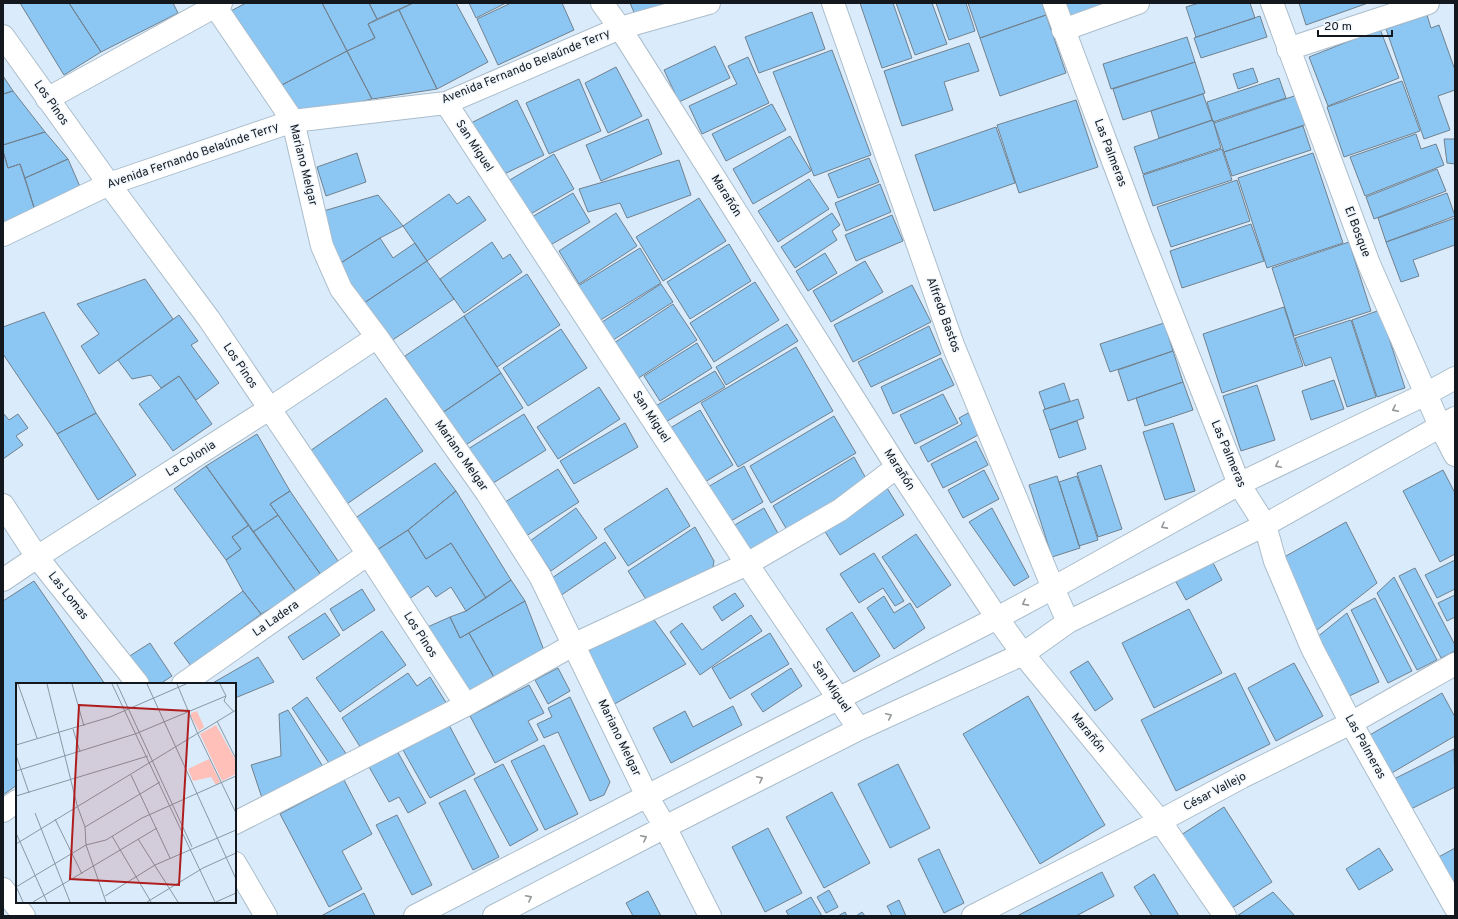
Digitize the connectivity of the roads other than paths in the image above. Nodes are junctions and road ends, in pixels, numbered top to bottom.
1 (602, 3) edge
2 (709, 3) edge
3 (833, 3) edge
4 (1054, 3) edge
5 (1138, 3) edge
6 (1272, 3) edge
7 (1428, 3) edge
8 (216, 4) edge
9 (620, 28) junction
10 (1063, 30) junction
11 (3, 36) edge
12 (1288, 49) junction
13 (47, 99) junction
14 (446, 103) junction
15 (293, 121) junction
16 (109, 184) junction
17 (3, 235) edge
18 (377, 337) junction
19 (1455, 378) edge
20 (1426, 394) junction
21 (269, 409) junction
22 (1448, 422) edge
23 (1455, 454) edge
24 (898, 467) junction
25 (1239, 484) junction
26 (3, 505) edge
27 (1265, 525) junction
28 (368, 554) junction
29 (37, 557) junction
30 (747, 564) junction
31 (3, 580) edge
32 (1053, 588) junction
33 (997, 618) junction
34 (1068, 622) junction
35 (573, 645) junction
36 (1024, 654) junction
37 (1455, 664) edge
38 (137, 683) edge
39 (185, 683) edge
40 (839, 699) junction
41 (466, 705) junction
42 (1351, 723) junction
43 (859, 729) junction
44 (647, 796) junction
45 (16, 802) edge
46 (3, 811) edge
47 (1160, 821) junction
48 (236, 822) edge
49 (665, 827) junction
50 (236, 864) edge
51 (3, 890) edge
52 (1455, 907) edge
53 (24, 916) edge
54 (266, 916) edge
55 (415, 916) edge
56 (494, 916) edge
57 (710, 916) edge
58 (973, 916) edge
59 (1225, 916) edge

1 - 9 street, Marañón
2 - 9 street, Avenida Fernando Belaúnde Terry
3 - 32 street, Alfredo Bastos
4 - 10 street, Las Palmeras
5 - 10 street
6 - 12 street, El Bosque
7 - 12 street
8 - 13 street
8 - 15 street, Mariano Melgar
9 - 14 street, Avenida Fernando Belaúnde Terry
9 - 24 street, Marañón
10 - 25 street, Las Palmeras
11 - 13 street, Los Pinos
12 - 20 street, El Bosque
13 - 16 street, Los Pinos
14 - 15 street, Avenida Fernando Belaúnde Terry
14 - 30 street, San Miguel
15 - 16 street, Avenida Fernando Belaúnde Terry
15 - 18 street, Mariano Melgar
16 - 17 street, Avenida Fernando Belaúnde Terry
16 - 21 street, Los Pinos
18 - 21 street, La Colonia
18 - 35 street, Mariano Melgar
19 - 20 street
20 - 22 street, El Bosque
20 -> 25 street
21 - 28 street, Los Pinos
21 - 29 street, La Colonia
22 - 23 street, El Bosque
22 - 27 street
24 - 30 street
24 - 33 street, Marañón
25 - 27 street, Las Palmeras
25 -> 32 street
26 - 29 street, Las Lomas
27 - 34 street
27 - 42 street, Las Palmeras
28 - 39 street, La Ladera
28 - 41 street, Los Pinos
29 - 31 street, La Colonia
29 - 38 street, Las Lomas
30 - 35 street
30 - 40 street, San Miguel
32 -> 33 street
32 - 34 street, Alfredo Bastos
33 - 36 street, Marañón
33 - 40 street
34 - 36 street
35 - 41 street
35 - 44 street, Mariano Melgar
43 -> 36 street
36 - 47 street, Marañón
37 - 42 street, César Vallejo
40 - 43 street, San Miguel
40 - 44 street
41 - 48 street
42 - 47 street, César Vallejo
42 - 52 street, Las Palmeras
49 -> 43 street
44 - 49 street, Mariano Melgar
44 - 55 street
45 - 46 street
47 - 58 street, César Vallejo
47 - 59 street, Marañón
56 -> 49 street
49 - 57 street, Mariano Melgar
50 - 54 street
51 - 53 street

